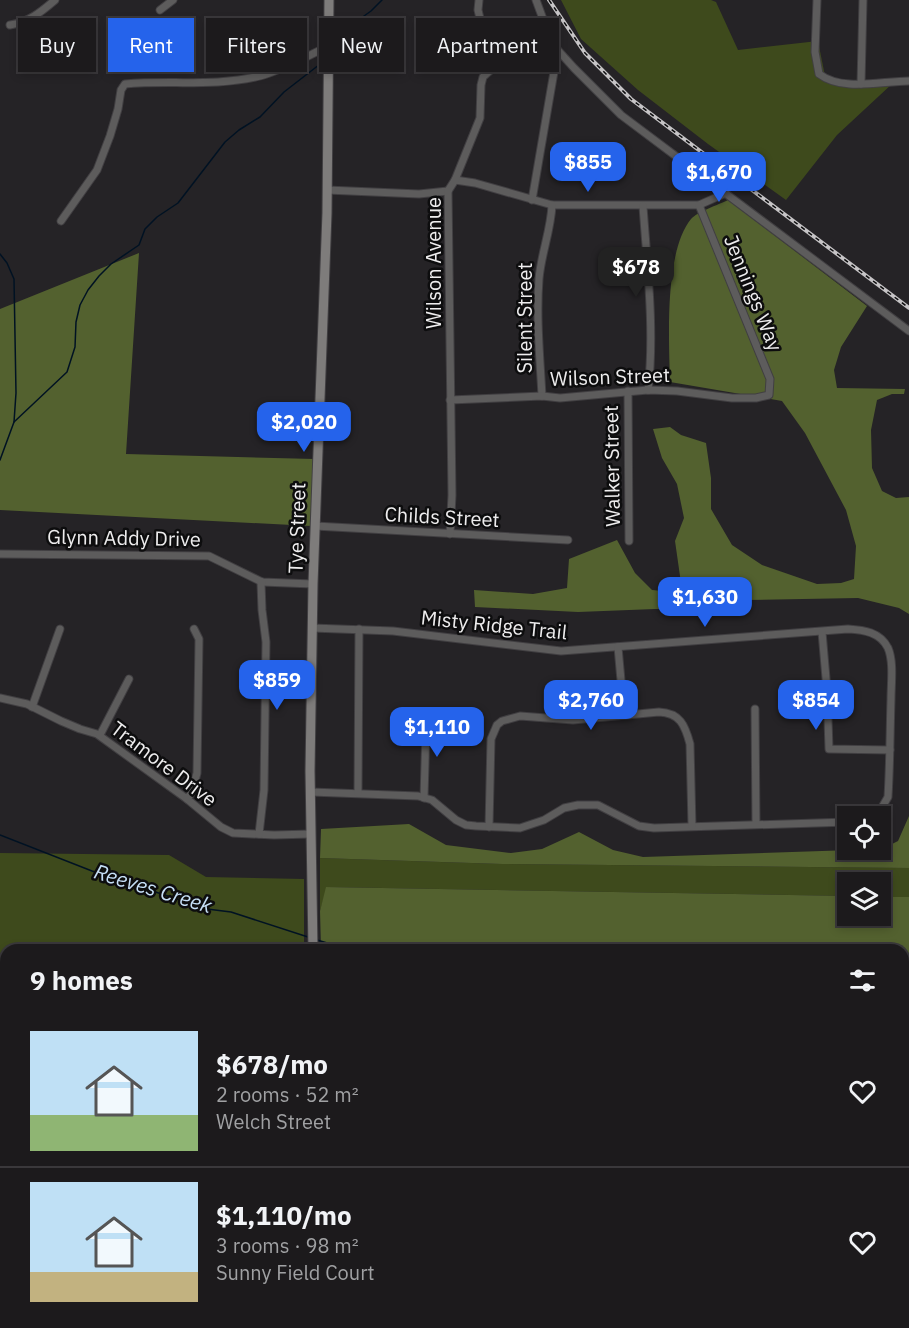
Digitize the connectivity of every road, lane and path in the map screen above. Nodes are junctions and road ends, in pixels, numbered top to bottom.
1 (55, 0) edge
2 (173, 0) edge
3 (329, 0) edge
4 (479, 0) edge
5 (536, 0) edge
6 (817, 0) edge
7 (863, 0) edge
8 (160, 10) dead end
9 (329, 18) edge
10 (480, 18) edge
11 (543, 18) edge
12 (10, 25) dead end
13 (319, 50) edge
14 (559, 51) edge
15 (329, 72) edge
16 (489, 72) edge
17 (554, 72) edge
18 (909, 81) edge
19 (861, 84) junction
20 (455, 180) junction
21 (327, 190) junction
22 (448, 191) junction
23 (726, 193) junction
24 (532, 200) junction
25 (552, 205) junction
26 (699, 205) junction
27 (643, 206) junction
28 (61, 222) dead end
29 (909, 331) edge
30 (648, 390) junction
31 (628, 391) junction
32 (769, 395) joint
33 (542, 396) junction
34 (450, 400) junction
35 (315, 526) junction
36 (450, 534) junction
37 (568, 540) dead end
38 (629, 541) dead end
39 (0, 554) edge
40 (262, 582) junction
41 (313, 584) junction
42 (312, 628) junction
43 (60, 629) dead end
44 (194, 629) dead end
45 (359, 629) junction
46 (822, 632) junction
47 (618, 647) junction
48 (129, 679) dead end
49 (0, 698) edge
50 (32, 706) junction
51 (756, 709) dead end
52 (435, 712) dead end
53 (624, 714) junction
54 (100, 735) junction
55 (890, 750) junction
56 (310, 792) junction
57 (358, 793) junction
58 (424, 798) junction
59 (187, 799) junction
60 (883, 806) edge
61 (837, 822) edge
62 (756, 824) junction
63 (692, 826) junction
64 (489, 827) junction
65 (259, 834) junction
66 (311, 834) junction
67 (313, 944) edge

1 - 12 street
2 - 8 street
3 - 9 street, Tye Street
4 - 10 street
5 - 11 street
6 - 19 street
7 - 19 street
13 - 28 street
14 - 23 street
15 - 21 street, Tye Street
16 - 20 street, Wilson Avenue
17 - 24 street
18 - 19 street
20 - 22 street, Wilson Avenue
20 - 24 street
21 - 22 street
21 - 35 street, Tye Street
22 - 34 street, Wilson Avenue
23 - 26 street
23 - 29 street
24 - 25 street
25 - 27 street
25 - 33 street, Silent Street
26 - 27 street
26 - 32 street, Jennings Way
27 - 30 street
30 - 31 street, Wilson Street
30 - 32 street, Wilson Street
31 - 33 street, Wilson Street
31 - 38 street, Walker Street
33 - 34 street, Wilson Street
34 - 36 street, Wilson Avenue
35 - 36 street, Childs Street
35 - 41 street, Tye Street
36 - 37 street, Childs Street
39 - 40 street, Glynn Addy Drive
40 - 41 street, Glynn Addy Drive
40 - 65 street
41 - 42 street, Tye Street
42 - 45 street, Misty Ridge Trail
42 - 56 street, Tye Street
43 - 50 street
44 - 59 street
45 - 47 street, Misty Ridge Trail
45 - 57 street
46 - 47 street, Misty Ridge Trail
46 - 55 street, Misty Ridge Trail
46 - 55 street
47 - 53 street
48 - 54 street
49 - 50 street, Tramore Drive
50 - 54 street, Tramore Drive
51 - 62 street
52 - 58 street
53 - 63 street
53 - 64 street
54 - 59 street, Tramore Drive
55 - 60 street, Misty Ridge Trail
56 - 57 street
56 - 66 street, Tye Street
57 - 58 street
58 - 64 street
59 - 65 street, Tramore Drive
61 - 62 street
62 - 63 street
63 - 64 street
65 - 66 street, Tramore Drive
66 - 67 street, Tye Street

